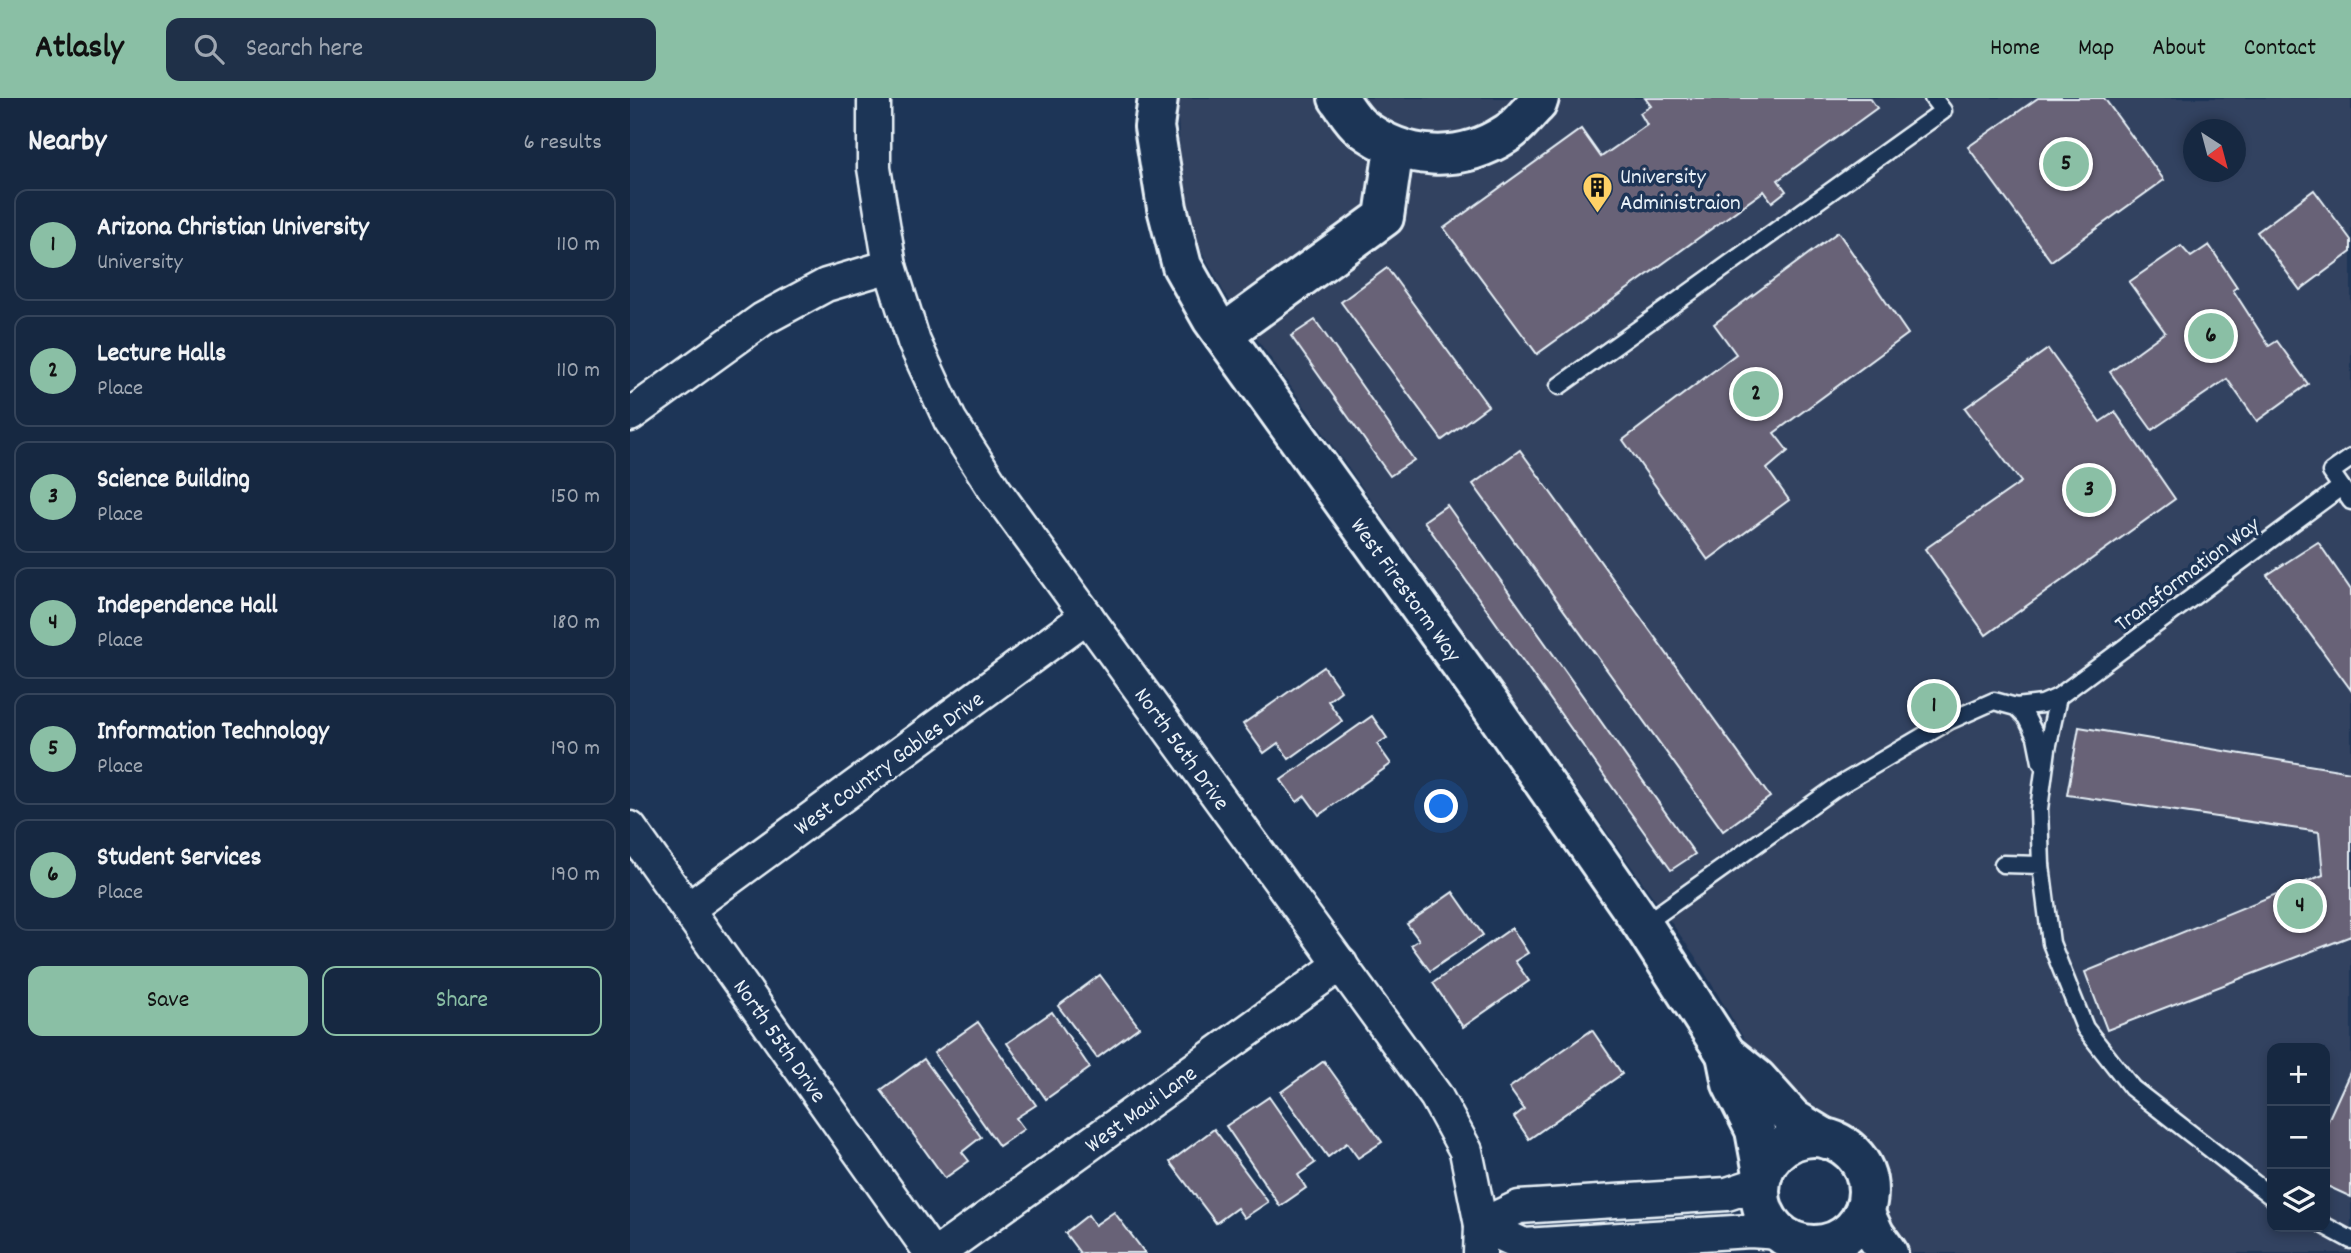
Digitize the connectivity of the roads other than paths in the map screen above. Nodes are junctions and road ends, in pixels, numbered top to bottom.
1 (874, 98) edge
2 (1158, 98) edge
3 (1338, 98) edge
4 (1539, 98) edge
5 (1933, 98) edge
6 (1394, 148) junction
7 (890, 266) junction
8 (1223, 334) junction
9 (1559, 386) dead end
10 (630, 415) edge
11 (2351, 458) edge
12 (2341, 487) junction
13 (2351, 501) edge
14 (1087, 616) junction
15 (2058, 697) junction
16 (2016, 707) junction
17 (2043, 775) junction
18 (630, 828) edge
19 (2003, 864) dead end
20 (2040, 865) junction
21 (688, 909) junction
22 (1643, 925) junction
23 (1341, 964) junction
24 (1726, 1054) junction
25 (1826, 1139) junction
26 (1762, 1178) junction
27 (2267, 1192) edge
28 (1618, 1200) junction
29 (1864, 1212) junction
30 (2330, 1229) edge
31 (1780, 1233) junction
32 (1620, 1238) junction
33 (1480, 1239) edge
34 (2351, 1240) edge
35 (1832, 1248) edge
36 (931, 1253) edge
37 (938, 1253) edge
38 (1888, 1253) edge

1 - 7 street, North 56th Drive
2 - 8 street, West Firestorm Way
3 - 6 street
4 - 6 street
5 - 9 lane
6 - 8 street
7 - 10 street
7 - 14 street, North 56th Drive
8 - 22 street, West Firestorm Way
11 - 12 lane
12 - 13 lane
12 - 15 lane, Transformation Way
14 - 21 street, West Country Gables Drive
14 - 23 street, North 56th Drive
15 - 16 lane, Transformation Way
15 - 17 lane
16 - 17 lane
16 - 22 lane, Transformation Way
17 - 20 lane
18 - 21 street, North 55th Drive
19 - 20 lane
20 - 27 lane
21 - 36 street, North 55th Drive
22 - 24 street, West Firestorm Way
23 - 33 street, North 56th Drive
23 - 37 street, West Maui Lane
24 - 25 street, West Firestorm Way
24 - 26 street, West Firestorm Way
25 - 26 street
25 - 29 street
26 - 28 street
26 - 31 street
28 - 32 street
28 - 33 street
29 - 35 street
29 - 38 street
30 - 34 lane
31 - 32 street
31 - 35 street
32 - 33 street

